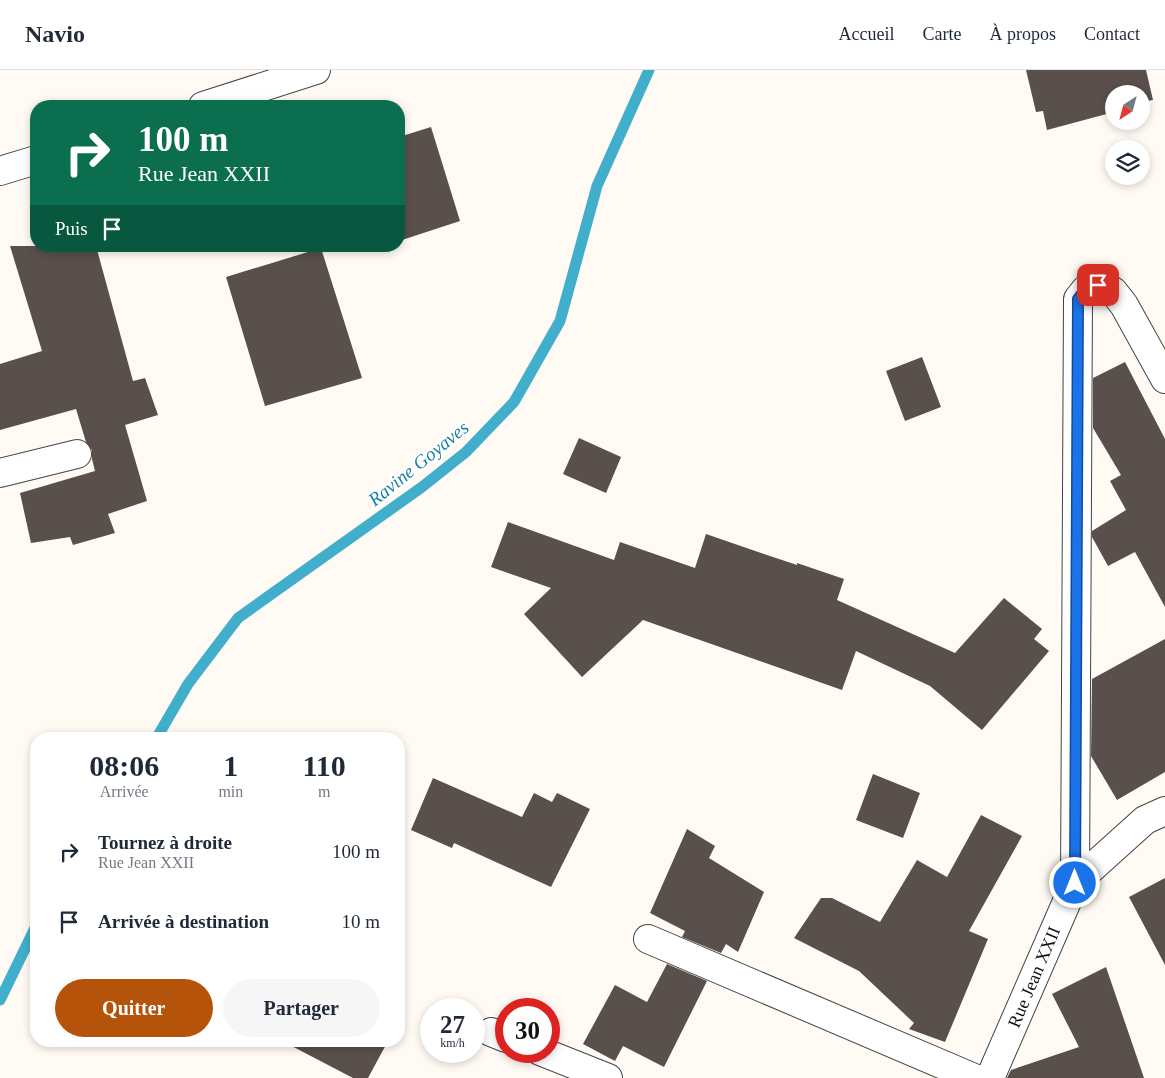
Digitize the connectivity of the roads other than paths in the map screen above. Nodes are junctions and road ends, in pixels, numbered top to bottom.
1 (316, 70) edge
2 (222, 100) edge
3 (30, 162) edge
4 (0, 171) edge
5 (1165, 379) edge
6 (77, 454) dead end
7 (0, 474) edge
8 (1165, 811) edge
9 (1075, 883) junction
10 (648, 939) dead end
11 (560, 1059) edge
12 (999, 1072) edge
13 (608, 1078) edge
14 (974, 1078) edge

1 - 2 street
3 - 4 street
5 - 9 street, Rue Jean XXII
6 - 7 street
8 - 9 street
9 - 12 street, Rue Jean XXII
10 - 14 street
11 - 13 street

